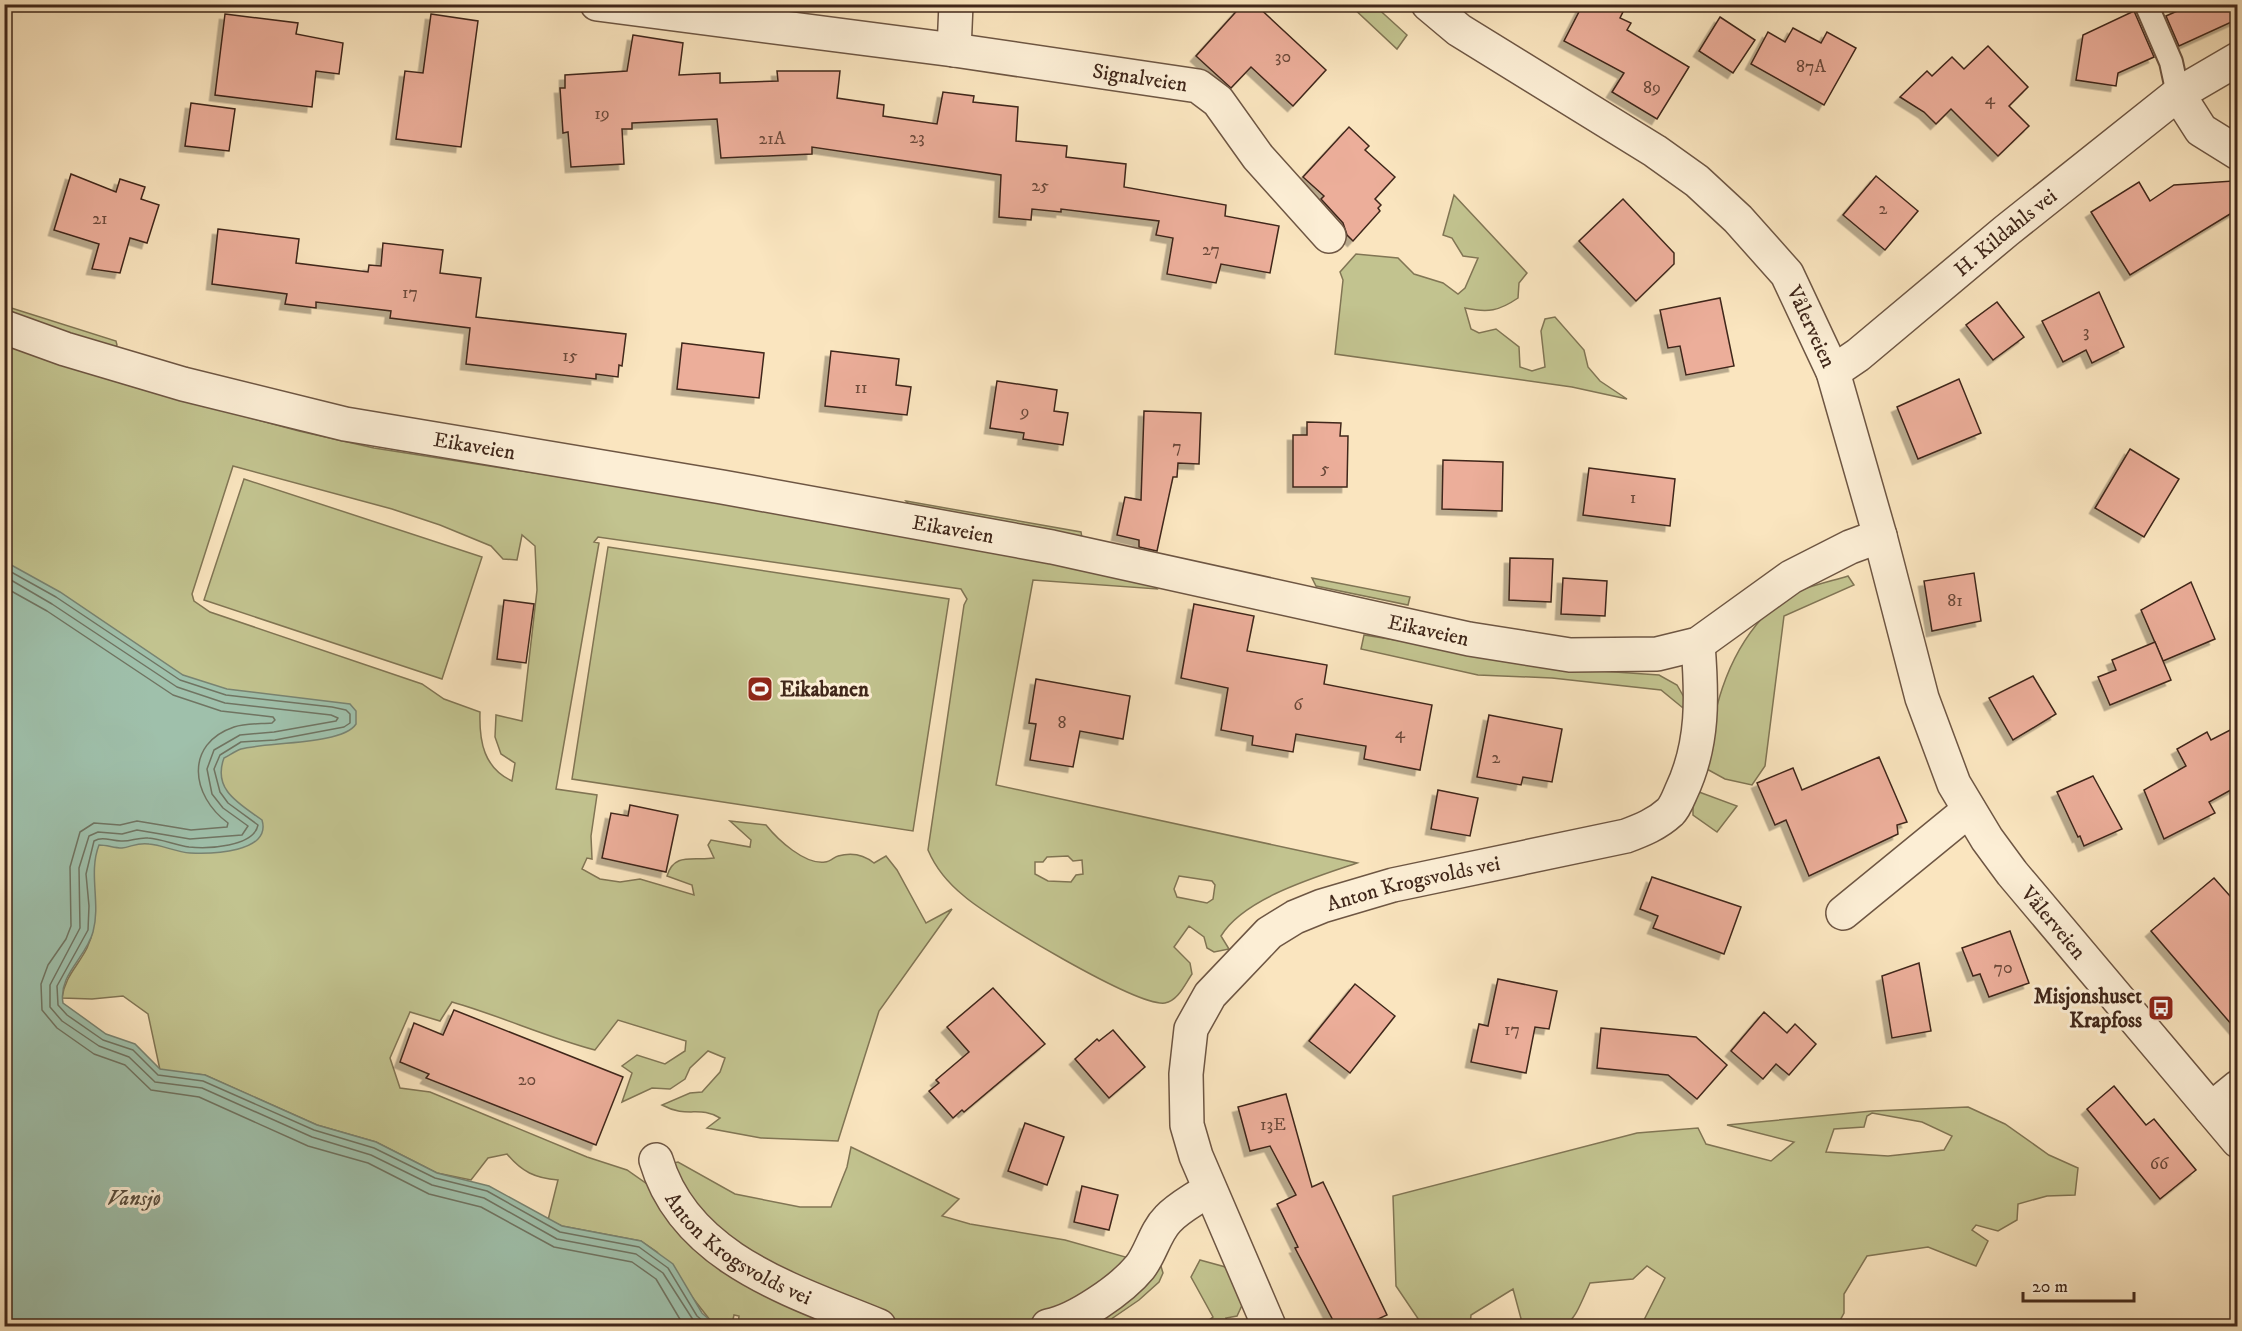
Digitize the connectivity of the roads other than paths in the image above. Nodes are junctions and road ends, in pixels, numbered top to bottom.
1 (597, 4) edge
2 (956, 4) edge
3 (1428, 4) edge
4 (2146, 4) edge
5 (954, 50) junction
6 (2238, 59) edge
7 (2178, 94) junction
8 (2238, 153) edge
9 (1329, 236) dead end
10 (4, 327) edge
11 (1833, 372) junction
12 (1880, 536) junction
13 (1698, 644) junction
14 (1969, 810) junction
15 (1843, 913) dead end
16 (2238, 1087) edge
17 (2211, 1109) junction
18 (2238, 1141) edge
19 (656, 1160) dead end
20 (1209, 1189) junction
21 (879, 1326) edge
22 (1048, 1326) edge
23 (1269, 1326) edge

1 - 5 street, Signalveien
2 - 5 street
3 - 11 street, Vålerveien
4 - 7 lane
5 - 9 street, Signalveien
6 - 7 street, H. Kildahls vei
7 - 8 street
7 - 11 street, H. Kildahls vei
10 - 13 street, Eikaveien
11 - 12 street, Vålerveien
12 - 13 street, Eikaveien
12 - 14 street, Vålerveien
13 - 20 street, Anton Krogsvolds vei
14 - 15 street
14 - 17 street, Vålerveien
16 - 17 street
17 - 18 street, Vålerveien
19 - 21 street, Anton Krogsvolds vei
20 - 22 street
20 - 23 street, Anton Krogsvolds vei

